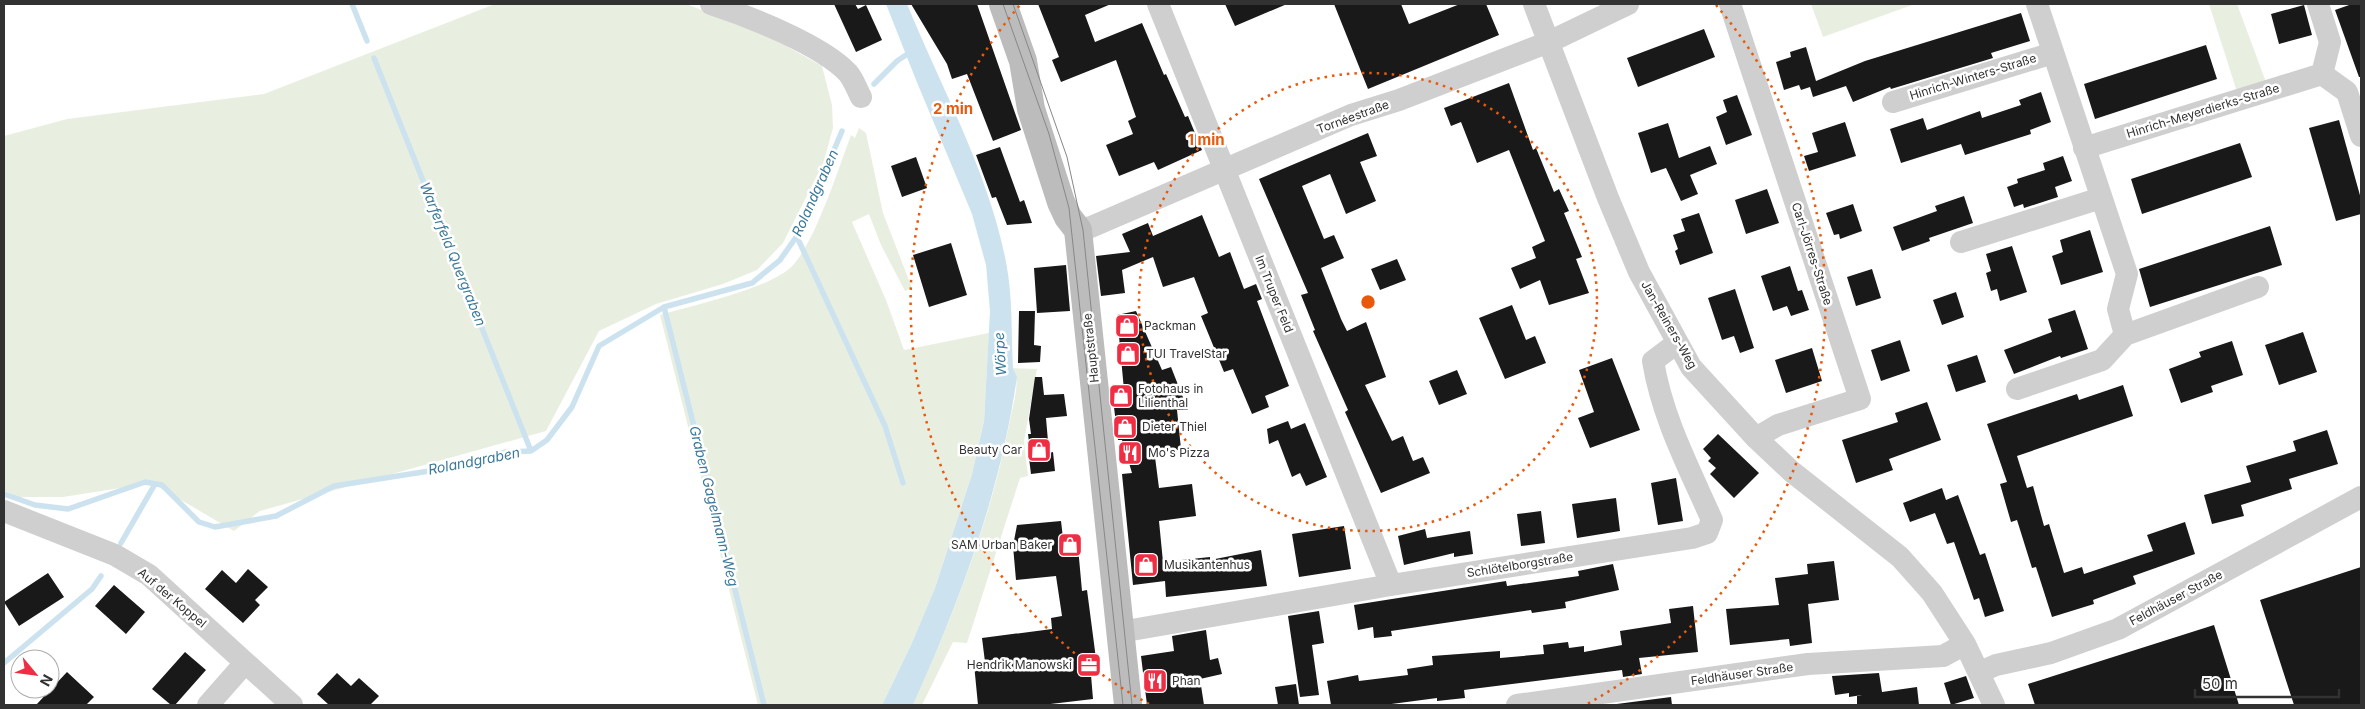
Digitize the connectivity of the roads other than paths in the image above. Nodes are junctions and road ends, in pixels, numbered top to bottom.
1 (711, 4) edge
2 (1003, 4) edge
3 (1158, 4) edge
4 (1534, 4) edge
5 (1628, 4) edge
6 (1730, 4) edge
7 (2037, 4) edge
8 (2318, 4) edge
9 (1549, 42) junction
10 (2053, 52) junction
11 (2322, 74) junction
12 (861, 97) dead end
13 (1893, 102) dead end
14 (2361, 136) edge
15 (2084, 148) junction
16 (1224, 171) junction
17 (2101, 198) junction
18 (1078, 230) junction
19 (1961, 242) dead end
20 (2258, 287) dead end
21 (2125, 335) junction
22 (1677, 343) junction
23 (2017, 389) dead end
24 (1756, 438) junction
25 (2361, 497) edge
26 (4, 511) edge
27 (1391, 585) junction
28 (1120, 632) junction
29 (1965, 644) junction
30 (245, 663) junction
31 (1980, 672) junction
32 (208, 705) edge
33 (292, 705) edge
34 (1128, 705) edge
35 (1517, 705) edge
36 (1994, 705) edge

1 - 12 street
2 - 18 street, Hauptstraße
3 - 16 street, Im Truper Feld
4 - 9 street, Jan-Reiners-Weg
5 - 9 street, Tornéestraße
6 - 24 street, Carl-Jörres-Straße
7 - 10 street, Hinrich-Winters-Straße
8 - 11 street
9 - 16 street, Tornéestraße
9 - 22 street, Jan-Reiners-Weg
10 - 13 street, Hinrich-Winters-Straße
10 - 15 street, Hinrich-Winters-Straße
11 - 14 street
11 - 15 street, Hinrich-Meyerdierks-Straße
15 - 17 street, Hinrich-Winters-Straße
16 - 18 street, Tornéestraße
16 - 27 street, Im Truper Feld
17 - 19 street
17 - 21 street, Hinrich-Winters-Straße
18 - 28 street, Hauptstraße
20 - 21 street
21 - 23 street
22 - 24 street, Jan-Reiners-Weg
22 - 27 street, Schlötelborgstraße
24 - 29 street, Jan-Reiners-Weg
25 - 31 street, Feldhäuser Straße
26 - 30 street, Auf der Koppel
27 - 28 street, Schlötelborgstraße
28 - 34 street, Hauptstraße
29 - 31 street, Jan-Reiners-Weg
29 - 35 street, Feldhäuser Straße
30 - 32 street
30 - 33 street, Auf der Koppel
31 - 36 street, Jan-Reiners-Weg

